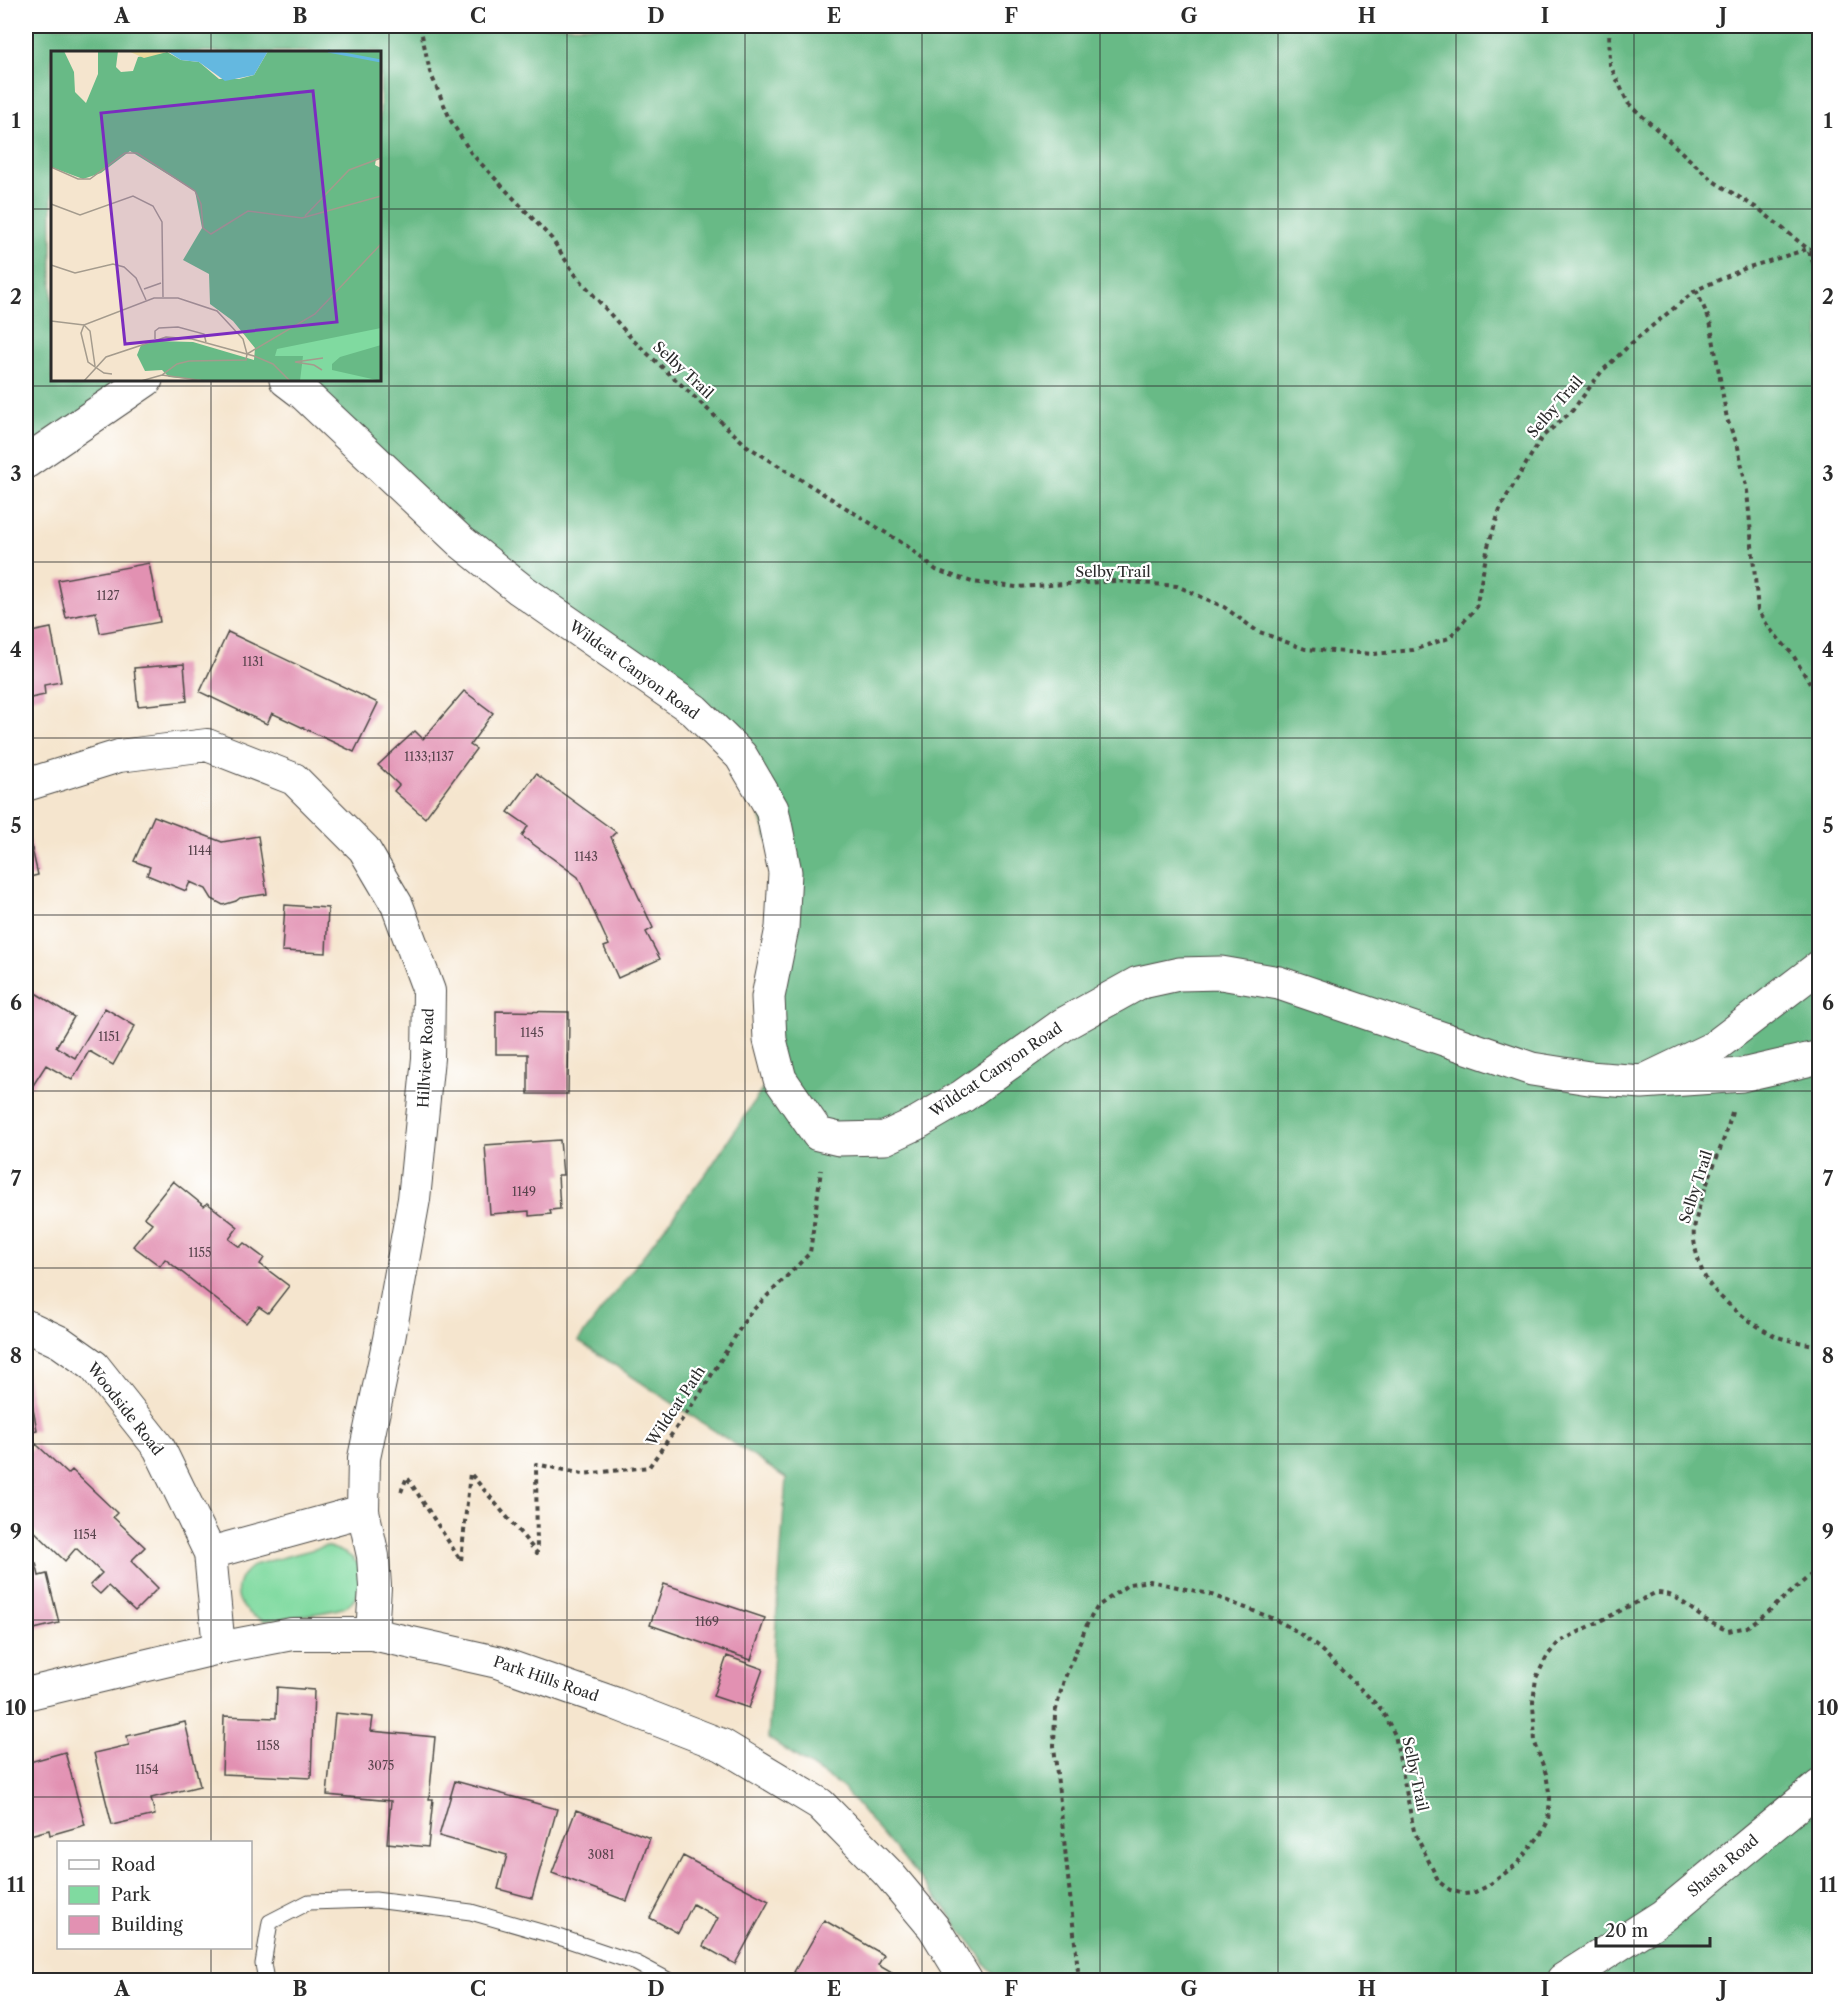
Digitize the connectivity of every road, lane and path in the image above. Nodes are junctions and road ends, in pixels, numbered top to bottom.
1 (420, 26) edge
2 (1609, 26) edge
3 (1808, 249) junction
4 (1820, 249) edge
5 (1820, 280) edge
6 (1695, 290) junction
7 (145, 381) edge
8 (287, 381) edge
9 (26, 462) edge
10 (1820, 706) edge
11 (26, 785) edge
12 (1820, 966) edge
13 (1820, 1056) edge
14 (1742, 1075) junction
15 (1641, 1082) junction
16 (819, 1134) junction
17 (26, 1326) edge
18 (1820, 1346) edge
19 (399, 1497) dead end
20 (363, 1511) junction
21 (210, 1553) junction
22 (1820, 1567) edge
23 (372, 1634) junction
24 (219, 1648) junction
25 (26, 1694) edge
26 (1820, 1786) edge
27 (266, 1980) edge
28 (668, 1980) edge
29 (966, 1980) edge
30 (1079, 1980) edge
31 (1563, 1980) edge

1 - 6 path, Selby Trail
2 - 3 path
3 - 4 path, Selby Trail
3 - 5 path
3 - 6 path, Selby Trail
6 - 10 path
7 - 9 street
8 - 16 street, Wildcat Canyon Road
11 - 20 street, Hillview Road
12 - 15 street
13 - 14 street, Wildcat Canyon Road
14 - 15 street, Wildcat Canyon Road
14 - 18 path, Selby Trail
15 - 16 street, Wildcat Canyon Road
16 - 19 path, Wildcat Path
17 - 21 street, Woodside Road
20 - 21 street
20 - 23 street, Hillview Road
21 - 24 street, Woodside Road
22 - 30 path, Selby Trail
23 - 24 street, Park Hills Road
23 - 29 street, Park Hills Road
24 - 25 street, Park Hills Road
26 - 31 street, Shasta Road
27 - 28 lane

